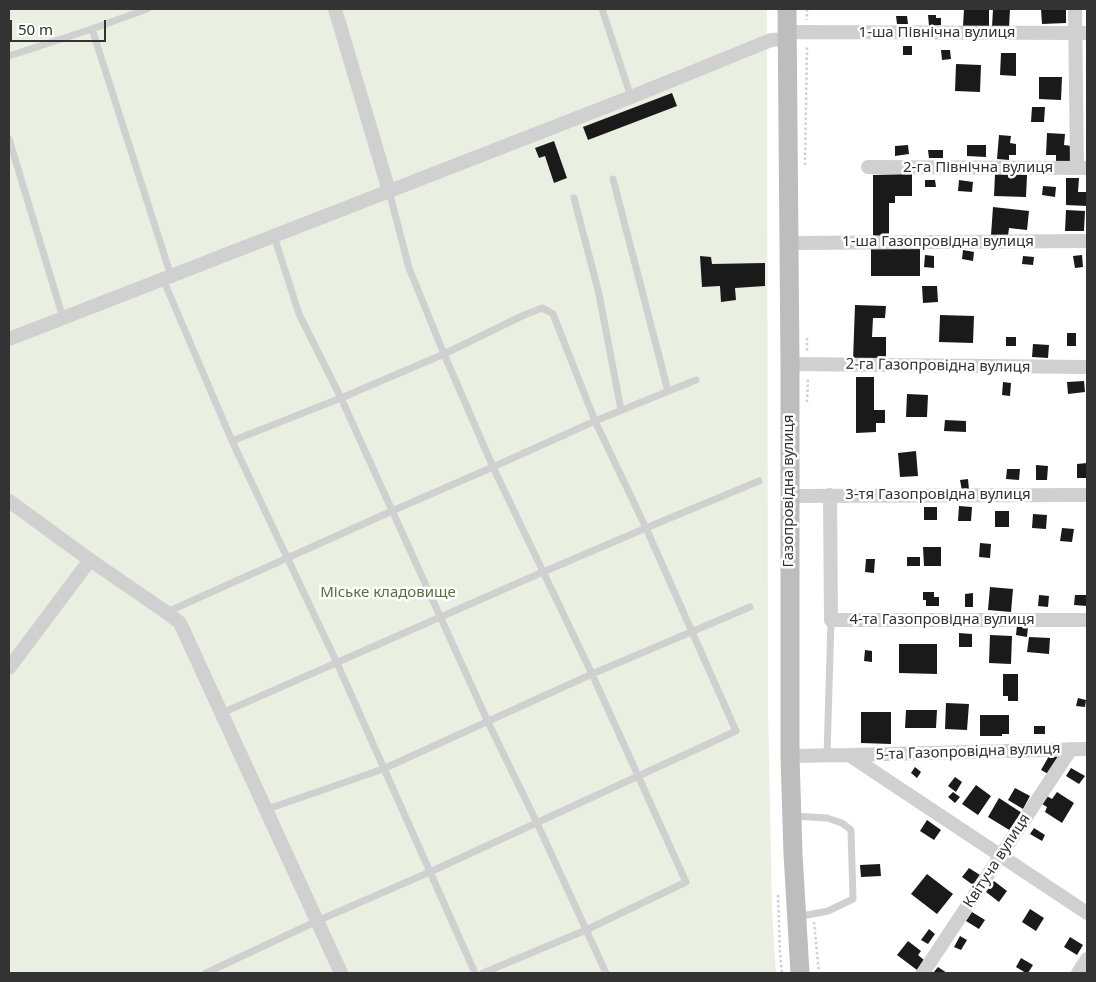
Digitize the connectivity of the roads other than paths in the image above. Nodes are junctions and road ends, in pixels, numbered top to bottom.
1 (147, 9) edge
2 (335, 9) edge
3 (602, 9) edge
4 (787, 9) edge
5 (1075, 9) edge
6 (92, 29) junction
7 (1081, 33) edge
8 (787, 36) junction
9 (9, 56) edge
10 (631, 97) junction
11 (9, 140) edge
12 (868, 168) dead end
13 (1082, 168) edge
14 (613, 179) dead end
15 (389, 191) junction
16 (574, 198) dead end
17 (274, 236) junction
18 (1087, 241) edge
19 (789, 243) junction
20 (167, 277) junction
21 (63, 318) junction
22 (9, 339) edge
23 (444, 354) junction
24 (790, 364) junction
25 (1087, 367) edge
26 (696, 380) dead end
27 (668, 391) junction
28 (341, 398) junction
29 (621, 410) junction
30 (594, 421) junction
31 (232, 442) junction
32 (493, 467) junction
33 (759, 482) dead end
34 (830, 495) junction
35 (1087, 495) edge
36 (789, 496) junction
37 (9, 500) edge
38 (392, 510) junction
39 (646, 528) junction
40 (287, 558) junction
41 (90, 560) junction
42 (543, 572) junction
43 (750, 607) dead end
44 (166, 612) junction
45 (440, 617) junction
46 (831, 620) junction
47 (1087, 620) edge
48 (693, 632) junction
49 (337, 663) junction
50 (9, 668) edge
51 (592, 674) junction
52 (222, 713) junction
53 (488, 722) junction
54 (1071, 749) junction
55 (1087, 749) edge
56 (827, 755) junction
57 (849, 755) junction
58 (790, 756) junction
59 (383, 769) junction
60 (638, 776) junction
61 (265, 810) junction
62 (792, 816) junction
63 (537, 823) junction
64 (1001, 855) junction
65 (430, 872) junction
66 (1087, 913) edge
67 (796, 917) junction
68 (317, 921) junction
69 (586, 930) junction
70 (1087, 960) edge
71 (206, 973) edge
72 (341, 973) edge
73 (475, 973) edge
74 (482, 973) edge
75 (606, 973) edge
76 (800, 973) edge
77 (923, 973) edge
78 (1078, 973) edge

1 - 6 lane
2 - 15 street
3 - 10 lane
4 - 8 main road, Газопровідна вулиця
5 - 7 street
6 - 9 lane
6 - 20 lane
7 - 8 street, 1-ша Північна вулиця
7 - 13 street
8 - 10 street, 1-ша Північна вулиця
8 - 19 main road, Газопровідна вулиця
10 - 15 street, 1-ша Північна вулиця
11 - 21 lane
12 - 13 street, 2-га Північна вулиця
14 - 27 lane
15 - 17 street, 1-ша Північна вулиця
15 - 23 lane
16 - 29 lane
17 - 20 street, 1-ша Північна вулиця
17 - 28 lane
18 - 19 street, 1-ша Газопровідна вулиця
19 - 24 main road, Газопровідна вулиця
20 - 21 street, 1-ша Північна вулиця
20 - 31 lane
21 - 22 street, 1-ша Північна вулиця
23 - 28 lane
23 - 30 lane
23 - 32 lane
24 - 25 street, 2-га Газопровідна вулиця
24 - 36 main road, Газопровідна вулиця
26 - 27 lane
27 - 29 lane
28 - 31 lane
28 - 38 lane
29 - 30 lane
30 - 32 lane
30 - 39 lane
31 - 40 lane
32 - 38 lane
32 - 42 lane
33 - 39 lane
34 - 35 street, 3-тя Газопровідна вулиця
34 - 36 street, 3-тя Газопровідна вулиця
34 - 46 street, 4-та Газопровідна вулиця
36 - 58 main road, Газопровідна вулиця
37 - 41 street
38 - 40 lane
38 - 45 lane
39 - 42 lane
39 - 48 lane
40 - 44 lane
40 - 49 lane
41 - 44 street
41 - 50 street
42 - 45 lane
42 - 51 lane
43 - 48 lane
44 - 52 street
45 - 49 lane
45 - 53 lane
46 - 47 street, 4-та Газопровідна вулиця
46 - 56 lane
48 - 51 lane
48 - 60 lane
49 - 52 lane
49 - 59 lane
51 - 53 lane
51 - 60 lane
52 - 61 street
53 - 59 lane
53 - 63 lane
54 - 55 street, 5-та Газопровідна вулиця
54 - 57 street, 5-та Газопровідна вулиця
54 - 64 street, Квітуча вулиця
56 - 57 street, 5-та Газопровідна вулиця
56 - 58 street, 5-та Газопровідна вулиця
57 - 64 street
58 - 62 main road, Газопровідна вулиця
59 - 61 lane
59 - 65 lane
60 - 63 lane
60 - 69 lane
61 - 68 street
62 - 67 main road, Газопровідна вулиця
62 - 67 lane
63 - 65 lane
63 - 69 lane
64 - 66 street
64 - 77 street, Квітуча вулиця
65 - 68 lane
65 - 73 lane
67 - 76 main road, Газопровідна вулиця
68 - 71 lane
68 - 72 street
69 - 74 lane
69 - 75 lane
70 - 78 street

